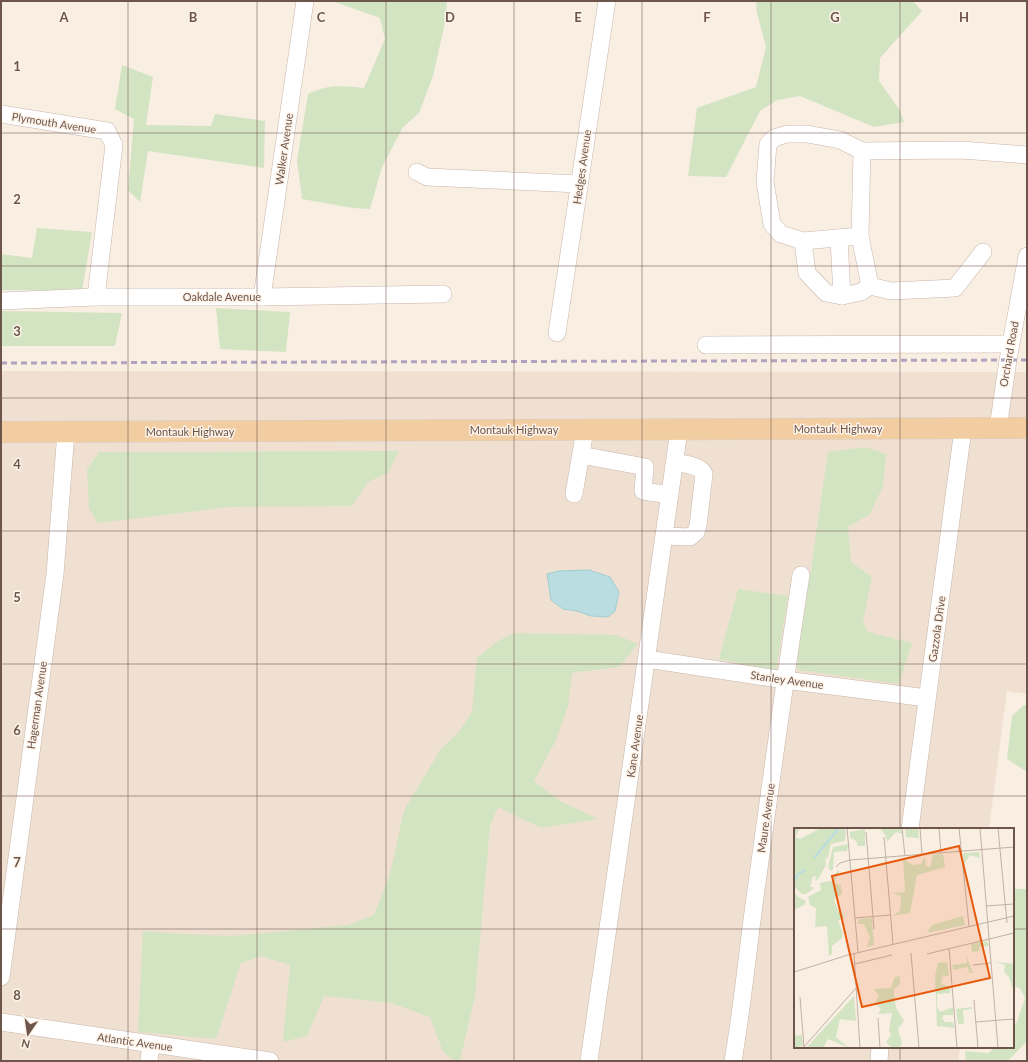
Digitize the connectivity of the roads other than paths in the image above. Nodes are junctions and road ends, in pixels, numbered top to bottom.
1 (305, 1) edge
2 (607, 1) edge
3 (1, 114) edge
4 (862, 151) junction
5 (1027, 155) edge
6 (417, 172) dead end
7 (579, 184) junction
8 (860, 236) junction
9 (839, 238) junction
10 (803, 241) junction
11 (983, 252) dead end
12 (1027, 256) edge
13 (870, 286) junction
14 (443, 294) dead end
15 (842, 296) junction
16 (96, 297) junction
17 (262, 298) junction
18 (1, 301) edge
19 (557, 333) dead end
20 (1010, 344) junction
21 (706, 345) dead end
22 (998, 428) junction
23 (1027, 428) edge
24 (963, 429) junction
25 (585, 430) junction
26 (679, 430) junction
27 (1, 432) edge
28 (66, 432) junction
29 (581, 455) junction
30 (675, 462) junction
31 (574, 494) dead end
32 (670, 495) junction
33 (665, 536) junction
34 (801, 575) dead end
35 (647, 659) junction
36 (785, 680) junction
37 (927, 698) junction
38 (910, 828) edge
39 (1, 977) edge
40 (1, 1022) edge
41 (151, 1044) junction
42 (880, 1048) edge
43 (149, 1061) edge
44 (270, 1061) edge
45 (589, 1061) edge
46 (733, 1061) edge
47 (879, 1061) edge

1 - 17 street, Walker Avenue
2 - 7 street, Hedges Avenue
3 - 16 street, Plymouth Avenue
4 - 5 street
4 - 8 street
4 - 10 street
6 - 7 street
7 - 19 street, Hedges Avenue
8 - 9 street
8 - 13 street
9 - 10 street
9 - 15 street
10 - 15 street
11 - 13 street
12 - 20 street, Orchard Road
13 - 15 street
14 - 17 street, Oakdale Avenue
16 - 17 street, Oakdale Avenue
16 - 18 street, Oakdale Avenue
20 - 21 street
20 - 22 street, Orchard Road
22 - 23 main road, Montauk Highway
22 - 24 main road, Montauk Highway
24 - 26 main road, Montauk Highway
24 - 37 street, Gazzola Drive
25 - 26 main road, Montauk Highway
25 - 28 main road, Montauk Highway
25 - 29 street
26 - 30 street, Kane Avenue
27 - 28 main road, Montauk Highway
28 - 39 street, Hagerman Avenue
29 - 31 street
29 - 32 street
30 - 32 street, Kane Avenue
30 - 33 street
32 - 33 street, Kane Avenue
33 - 35 street, Kane Avenue
34 - 36 street, Maure Avenue
35 - 36 street, Stanley Avenue
35 - 45 street, Kane Avenue
36 - 37 street, Stanley Avenue
36 - 46 street, Maure Avenue
37 - 38 street, Gazzola Drive
40 - 41 street, Atlantic Avenue
41 - 43 street
41 - 44 street, Atlantic Avenue
42 - 47 street

